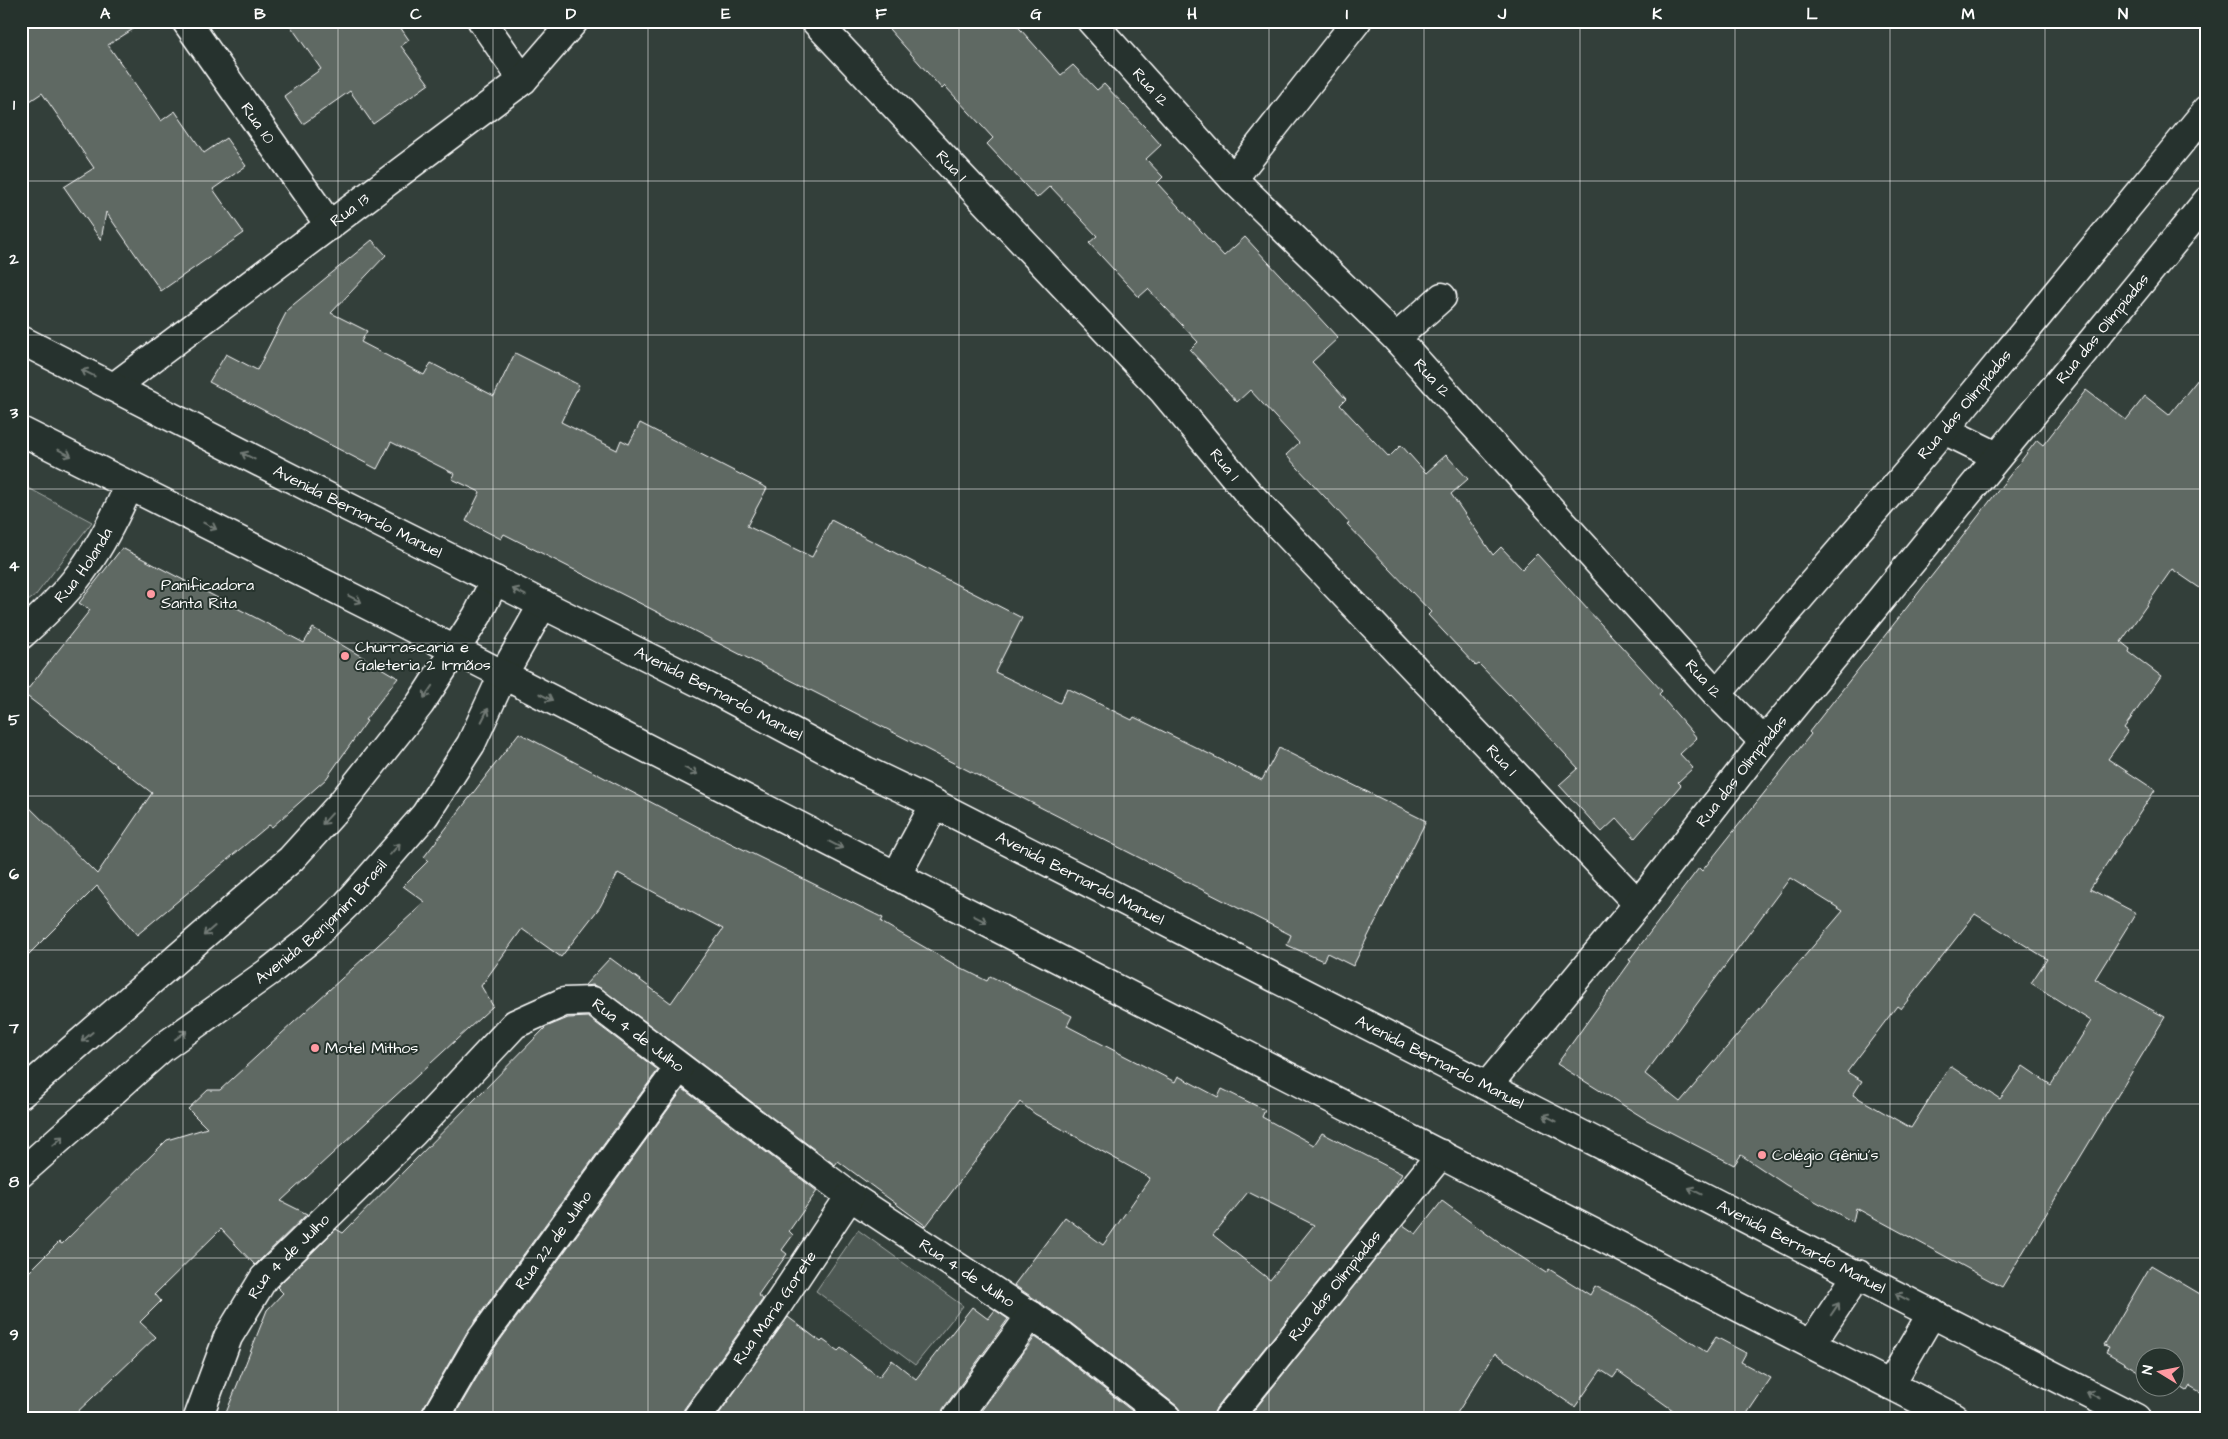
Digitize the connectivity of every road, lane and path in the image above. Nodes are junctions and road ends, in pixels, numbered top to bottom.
1 (186, 21) edge
2 (482, 21) edge
3 (574, 21) edge
4 (815, 21) edge
5 (1091, 21) edge
6 (1357, 21) edge
7 (523, 80) junction
8 (2207, 110) edge
9 (1233, 179) junction
10 (2207, 201) edge
11 (330, 226) junction
12 (1442, 297) dead end
13 (1396, 338) junction
14 (21, 340) edge
15 (114, 387) junction
16 (1944, 430) junction
17 (21, 431) edge
18 (1997, 456) junction
19 (130, 486) junction
20 (495, 580) junction
21 (543, 604) junction
22 (21, 635) edge
23 (455, 652) junction
24 (503, 675) junction
25 (1717, 694) junction
26 (1764, 742) junction
27 (935, 804) junction
28 (896, 876) junction
29 (1638, 904) junction
30 (679, 1068) junction
31 (1487, 1086) junction
32 (21, 1094) edge
33 (1441, 1154) junction
34 (21, 1173) edge
35 (850, 1196) junction
36 (1858, 1274) junction
37 (1932, 1313) junction
38 (1031, 1316) junction
39 (1812, 1343) junction
40 (1890, 1385) junction
41 (198, 1418) edge
42 (436, 1418) edge
43 (697, 1418) edge
44 (956, 1418) edge
45 (1167, 1418) edge
46 (1228, 1418) edge
47 (1955, 1418) edge
48 (2136, 1418) edge

1 - 11 street, Rua 10
2 - 7 street
3 - 7 street, Rua 13
4 - 29 street, Rua 1
5 - 9 street, Rua 12
6 - 9 street
7 - 11 street, Rua 13
8 - 16 street, Rua das Olimpíadas
9 - 13 street, Rua 12
10 - 18 street, Rua das Olímpiadas
11 - 15 street, Rua 13
12 - 13 street
13 - 25 street, Rua 12
15 -> 14 street, Avenida Bernardo Manuel
20 -> 15 street, Avenida Bernardo Manuel
16 - 18 street
16 - 25 street, Rua das Olimpíadas
17 -> 19 street
18 - 26 street, Rua das Olímpiadas
19 - 22 street, Rua Holanda
19 -> 23 street
21 -> 20 street, Avenida Bernardo Manuel
20 - 23 street
21 - 24 street, Avenida Benjamim Brasil
21 - 27 street, Avenida Bernardo Manuel
23 - 24 street
23 -> 32 street
24 -> 28 street
34 -> 24 street, Avenida Benjamim Brasil
25 - 26 street, Rua 12
26 - 29 street, Rua das Olímpiadas
27 - 28 street
27 - 31 street, Avenida Bernardo Manuel
28 -> 33 street
29 - 31 street, Rua das Olímpiadas
30 - 35 street, Rua 4 de Julho
30 - 41 street, Rua 4 de Julho
30 - 42 street, Rua 22 de Julho
36 -> 31 street, Avenida Bernardo Manuel
33 - 39 street
33 - 46 street, Rua das Olímpiadas
35 - 38 street, Rua 4 de Julho
35 - 43 street, Rua Maria Gorete
37 -> 36 street, Avenida Bernardo Manuel
39 -> 36 street
37 - 40 street
48 -> 37 street, Avenida Bernardo Manuel
38 - 44 street
38 - 45 street, Rua 4 de Julho
39 - 40 street
40 - 47 street

